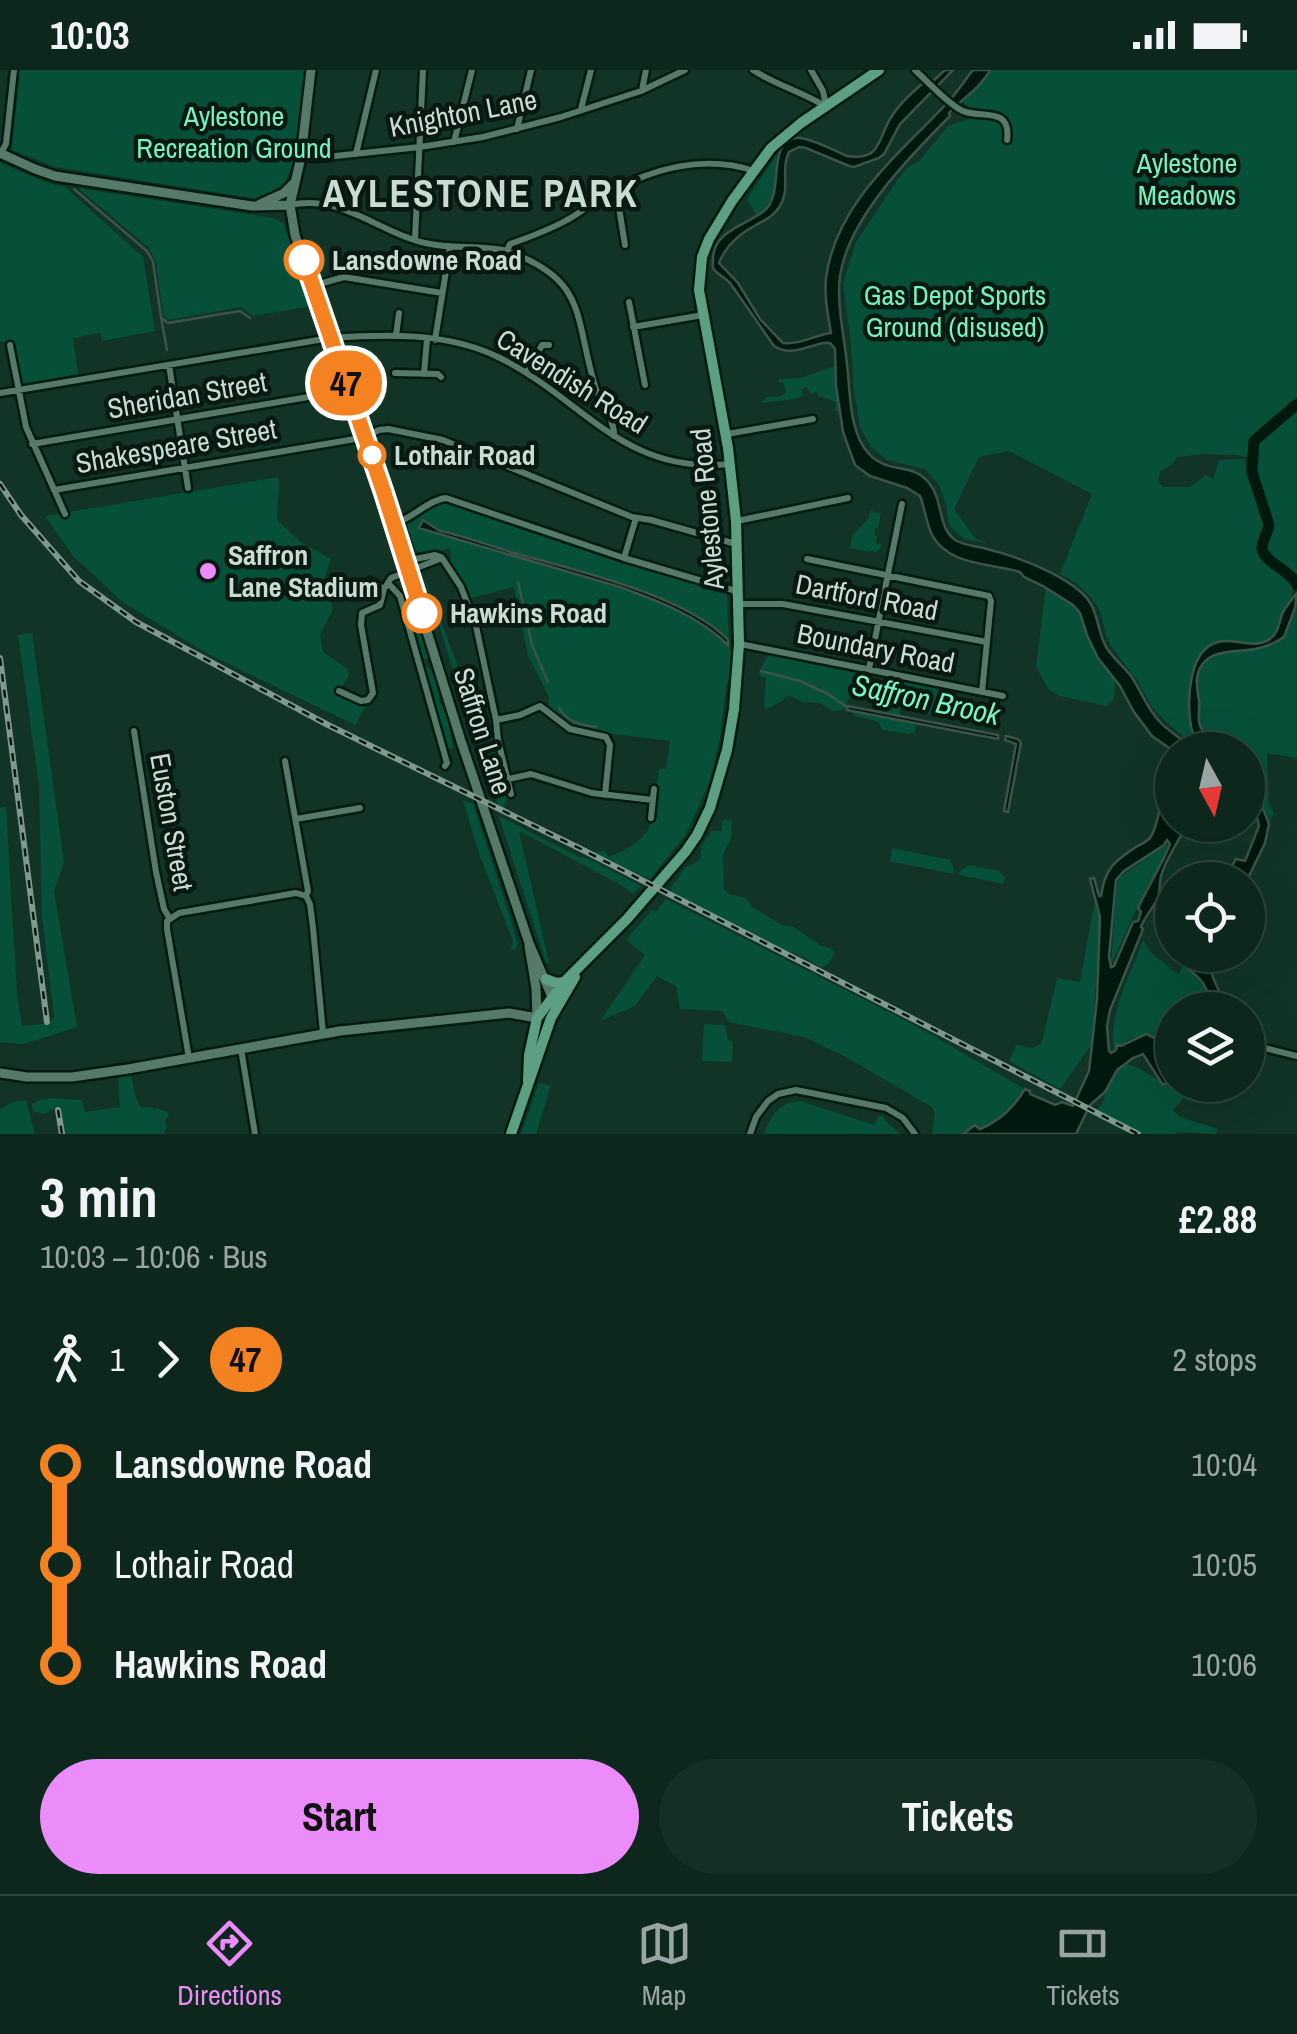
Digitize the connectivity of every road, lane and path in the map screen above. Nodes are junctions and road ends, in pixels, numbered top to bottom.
1 (14, 70) edge
2 (310, 70) edge
3 (376, 70) edge
4 (423, 70) edge
5 (472, 70) edge
6 (531, 70) edge
7 (590, 70) edge
8 (646, 70) edge
9 (685, 70) edge
10 (753, 70) edge
11 (811, 70) edge
12 (879, 70) edge
13 (915, 70) edge
14 (641, 91) junction
15 (826, 106) junction
16 (581, 110) junction
17 (516, 128) junction
18 (1007, 140) dead end
19 (454, 142) junction
20 (420, 147) junction
21 (1, 153) edge
22 (356, 154) junction
23 (301, 157) junction
24 (754, 171) junction
25 (296, 182) junction
26 (616, 189) junction
27 (290, 205) junction
28 (252, 206) junction
29 (414, 240) junction
30 (626, 245) dead end
31 (450, 246) junction
32 (507, 251) junction
33 (312, 286) junction
34 (442, 293) junction
35 (629, 302) dead end
36 (400, 313) dead end
37 (704, 315) junction
38 (633, 327) junction
39 (396, 336) junction
40 (330, 338) junction
41 (431, 340) junction
42 (549, 345) dead end
43 (10, 346) dead end
44 (169, 365) junction
45 (527, 372) junction
46 (395, 373) dead end
47 (424, 374) junction
48 (441, 376) dead end
49 (645, 384) dead end
50 (349, 390) junction
51 (18, 391) junction
52 (0, 393) edge
53 (813, 419) dead end
54 (178, 420) junction
55 (726, 435) junction
56 (365, 436) junction
57 (614, 436) junction
58 (32, 444) junction
59 (730, 464) junction
60 (185, 468) junction
61 (188, 488) dead end
62 (54, 490) junction
63 (848, 498) dead end
64 (902, 504) dead end
65 (65, 514) dead end
66 (636, 518) junction
67 (736, 521) junction
68 (394, 524) junction
69 (736, 544) junction
70 (624, 558) junction
71 (807, 559) dead end
72 (408, 569) junction
73 (888, 574) junction
74 (370, 581) dead end
75 (386, 586) junction
76 (738, 598) junction
77 (878, 621) junction
78 (987, 642) junction
79 (739, 644) junction
80 (869, 670) junction
81 (339, 690) dead end
82 (982, 692) junction
83 (1004, 696) dead end
84 (496, 720) junction
85 (134, 730) dead end
86 (286, 761) dead end
87 (445, 766) dead end
88 (508, 779) junction
89 (654, 789) dead end
90 (511, 794) dead end
91 (605, 795) junction
92 (653, 800) junction
93 (360, 808) dead end
94 (651, 818) dead end
95 (296, 819) junction
96 (306, 896) junction
97 (170, 919) junction
98 (529, 943) junction
99 (577, 972) junction
100 (546, 979) junction
101 (565, 982) junction
102 (552, 997) junction
103 (537, 1002) junction
104 (508, 1013) junction
105 (537, 1018) junction
106 (551, 1018) junction
107 (323, 1033) junction
108 (1265, 1048) edge
109 (241, 1049) junction
110 (1297, 1056) edge
111 (188, 1058) junction
112 (0, 1073) edge
113 (528, 1080) junction
114 (256, 1134) edge
115 (511, 1134) edge
116 (750, 1134) edge
117 (916, 1134) edge

1 - 21 street
2 - 23 main road, Saffron Lane
3 - 22 street
4 - 20 street
5 - 19 street
6 - 17 street
7 - 16 street
8 - 14 street
9 - 14 street, Knighton Lane
10 - 15 street
11 - 15 street
12 - 15 main road, Aylestone Road
13 - 18 street
14 - 16 street, Knighton Lane
15 - 24 main road, Aylestone Road
16 - 17 street, Knighton Lane
17 - 19 street, Knighton Lane
19 - 20 street, Knighton Lane
20 - 22 street, Knighton Lane
20 - 29 street
21 - 28 main road
22 - 23 street, Knighton Lane
23 - 25 main road, Saffron Lane
24 - 26 street
24 - 37 main road, Aylestone Road
25 - 27 main road, Saffron Lane
25 - 28 main road
26 - 30 street
26 - 32 street
27 - 28 main road
27 - 29 street
27 - 33 main road, Saffron Lane
29 - 31 street
31 - 32 street
31 - 34 street
32 - 57 street
33 - 34 street
33 - 40 main road, Saffron Lane
34 - 41 street
35 - 38 street
36 - 39 street
37 - 38 street
37 - 55 main road, Aylestone Road
38 - 49 street
39 - 40 street, Cavendish Road
39 - 41 street, Cavendish Road
40 - 44 street, Cavendish Road
40 - 50 main road, Saffron Lane
41 - 45 street, Cavendish Road
41 - 47 street
42 - 45 street
43 - 51 street
44 - 51 street, Cavendish Road
44 - 54 street
45 - 57 street, Cavendish Road
46 - 47 street
47 - 48 street
50 - 54 street, Sheridan Street
50 - 56 main road, Saffron Lane
51 - 52 street, Cavendish Road
51 - 58 street
53 - 55 street
54 - 58 street, Sheridan Street
54 - 60 street
55 - 59 main road, Aylestone Road
56 - 60 street, Shakespeare Street
56 - 66 street
56 - 68 main road, Saffron Lane
57 - 59 street, Cavendish Road
58 - 62 street
59 - 67 main road, Aylestone Road
60 - 61 street
60 - 62 street, Shakespeare Street
62 - 65 street
63 - 67 street
64 - 73 street
66 - 69 street
66 - 70 street
67 - 69 main road, Aylestone Road
68 - 70 street, Dartford Road
68 - 72 main road, Saffron Lane
69 - 76 main road, Aylestone Road
70 - 76 street, Dartford Road
71 - 73 street
72 - 75 street
72 - 84 street
72 - 98 main road, Saffron Lane
73 - 77 street
73 - 78 street
74 - 75 street
75 - 81 street
75 - 87 street
76 - 77 street, Dartford Road
76 - 79 main road, Aylestone Road
77 - 78 street, Dartford Road
77 - 80 street
78 - 82 street
79 - 80 street, Boundary Road
79 - 99 main road, Aylestone Road
80 - 82 street, Boundary Road
82 - 83 street, Boundary Road
84 - 88 street
84 - 91 street
85 - 97 street, Euston Street
86 - 95 street
88 - 90 street
88 - 91 street
89 - 92 street
91 - 92 street
92 - 94 street
93 - 95 street
95 - 96 street
96 - 97 street
96 - 107 street
97 - 111 street, Euston Street
98 - 100 main road, Saffron Lane
98 - 103 main road, Saffron Lane
99 - 101 main road, Aylestone Road
99 - 106 main road, Aylestone Road
100 - 101 main road
100 - 102 main road, Saffron Lane
101 - 102 main road, Aylestone Road
102 - 103 main road
102 - 105 main road, Aylestone Road
102 - 106 main road
103 - 104 main road
103 - 105 main road, Saffron Lane
104 - 105 main road
104 - 107 main road
105 - 113 main road, Aylestone Road
106 - 113 main road, Aylestone Road
107 - 109 main road
108 - 110 street
109 - 111 main road
109 - 114 street
111 - 112 main road
113 - 115 main road, Aylestone Road
116 - 117 street

